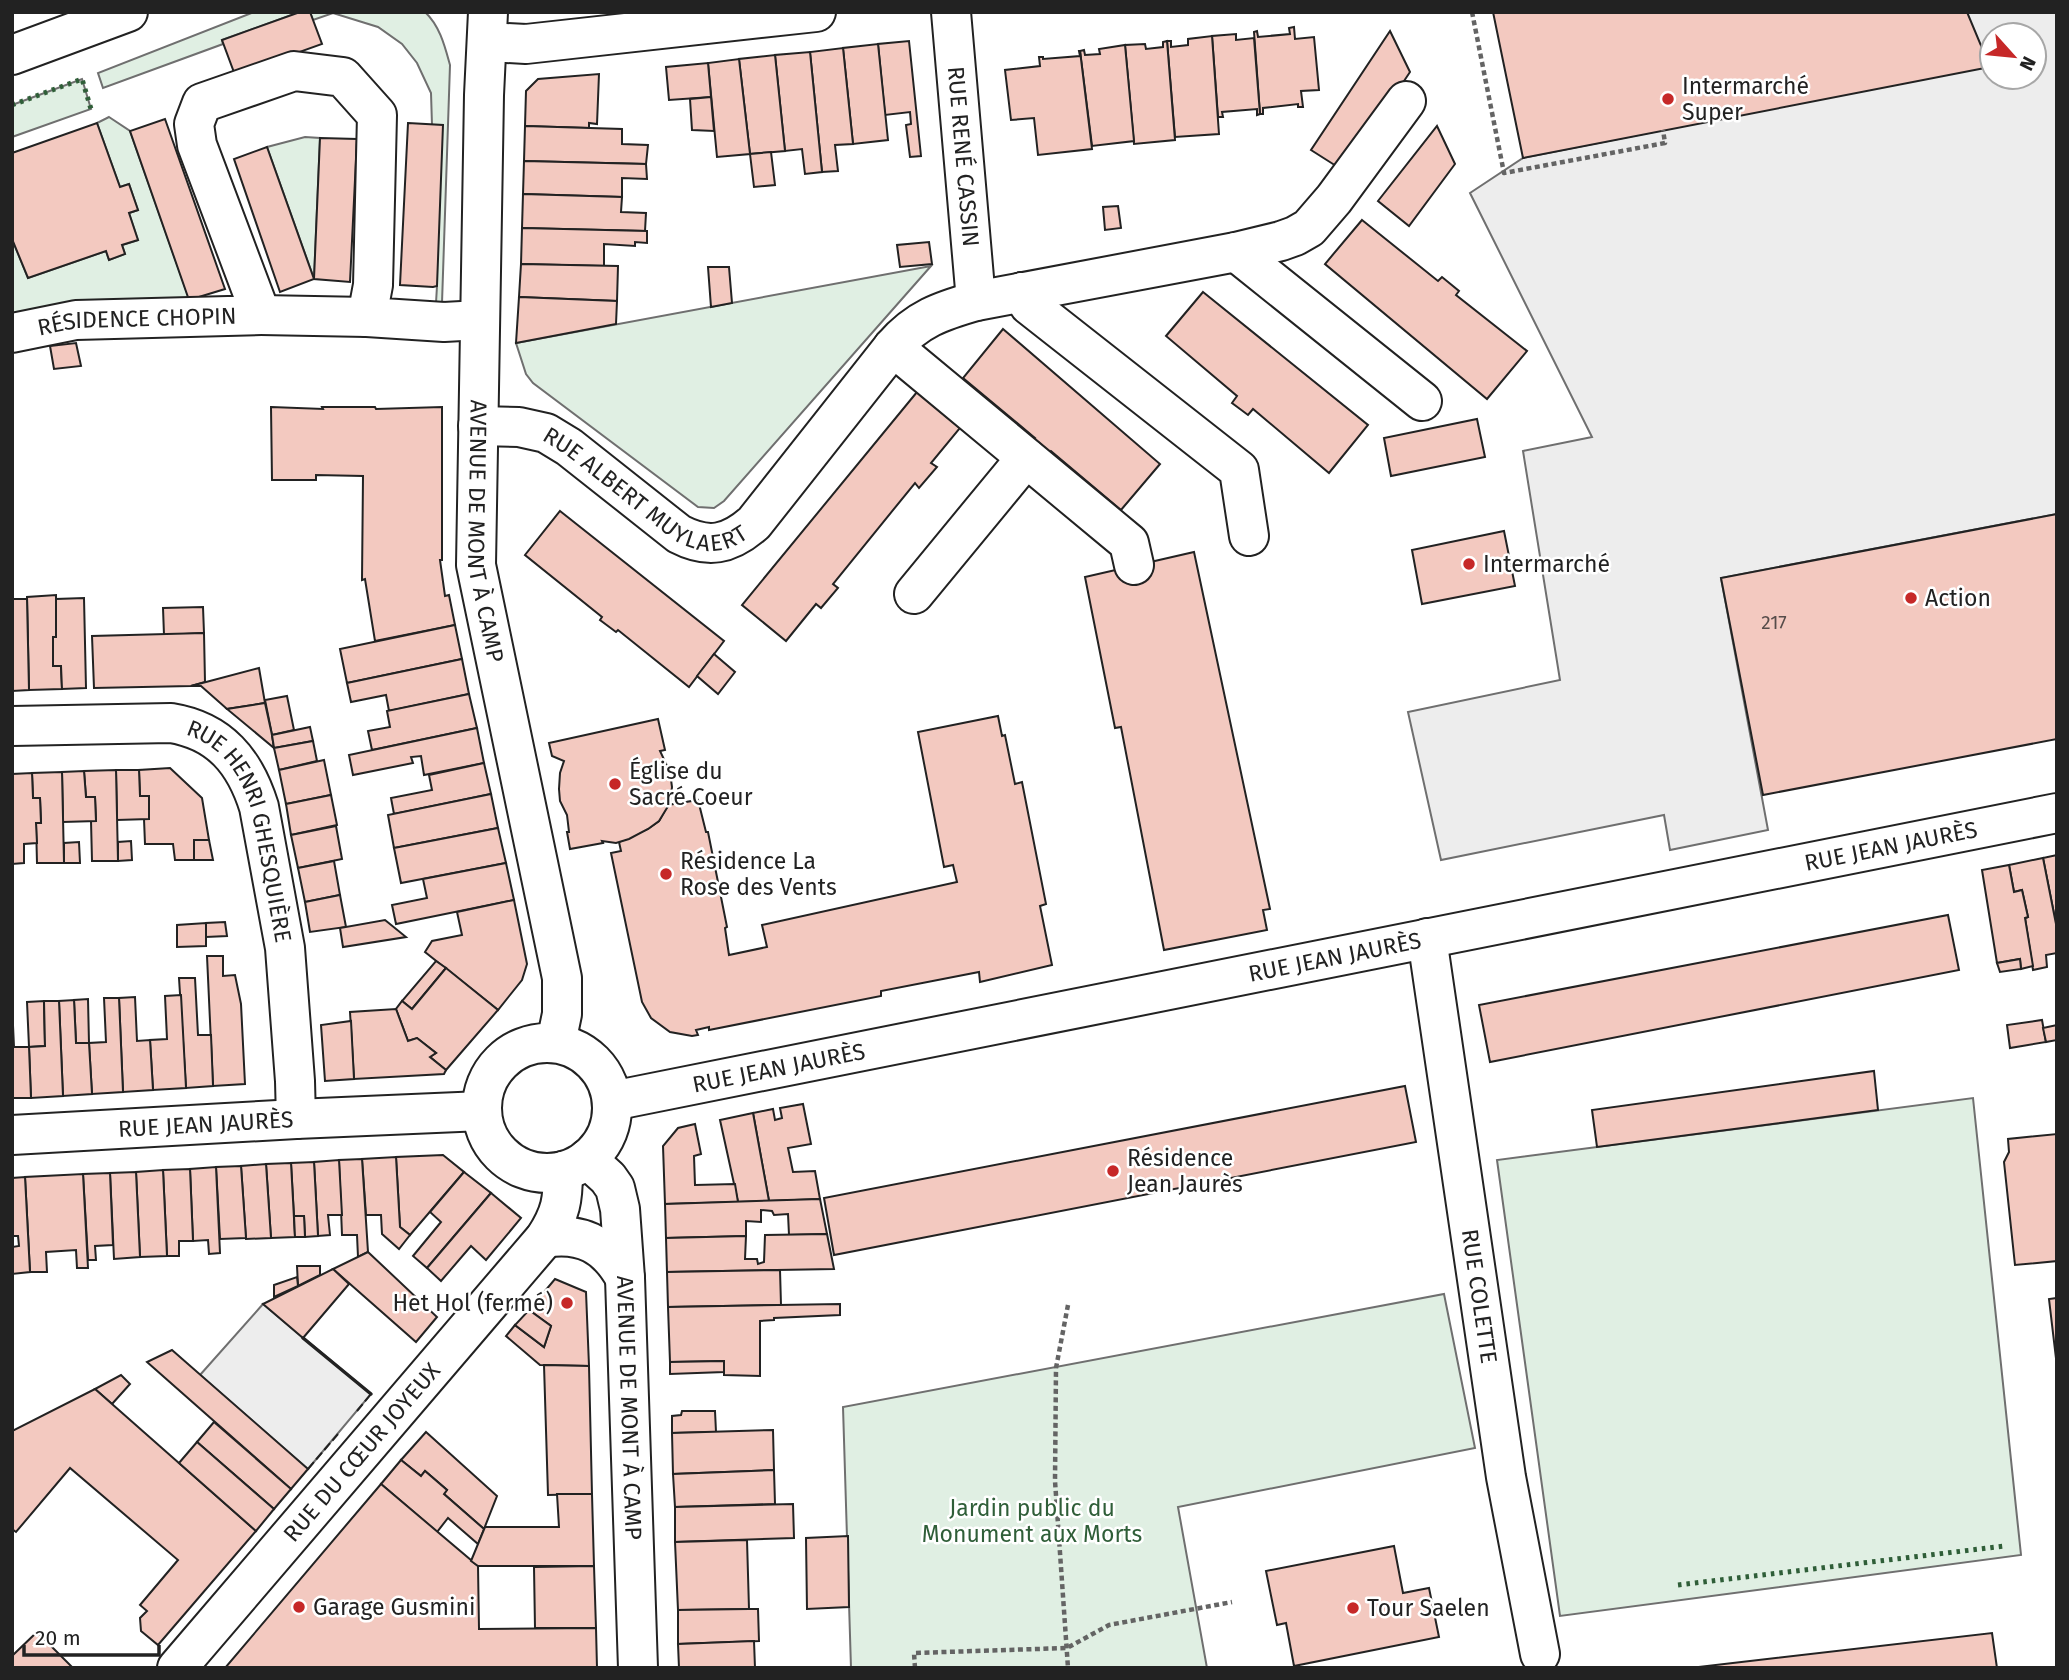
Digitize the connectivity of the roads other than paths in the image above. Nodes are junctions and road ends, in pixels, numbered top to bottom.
1 (128, 12) edge
2 (816, 12) edge
3 (951, 12) edge
4 (488, 27) edge
5 (12, 55) edge
6 (1406, 101) dead end
7 (1236, 252) junction
8 (1023, 292) junction
9 (976, 301) junction
10 (261, 315) junction
11 (367, 317) junction
12 (480, 320) junction
13 (12, 333) edge
14 (892, 347) junction
15 (1422, 401) dead end
16 (478, 426) junction
17 (1026, 458) junction
18 (1248, 536) dead end
19 (1134, 565) dead end
20 (914, 594) dead end
21 (12, 726) edge
22 (2057, 813) edge
23 (1427, 938) junction
24 (556, 1043) junction
25 (612, 1101) junction
26 (482, 1111) junction
27 (296, 1119) junction
28 (12, 1135) edge
29 (575, 1165) junction
30 (545, 1238) junction
31 (625, 1278) junction
32 (1540, 1654) dead end
33 (177, 1668) edge
34 (638, 1668) edge

1 - 5 street
2 - 4 street
3 - 9 street, RUE RENÉ CASSIN
4 - 12 street, AVENUE DE MONT À CAMP
6 - 7 street, RUE ALBERT MUYLAERT
7 - 8 street, RUE ALBERT MUYLAERT
7 - 15 street
8 - 9 street, RUE ALBERT MUYLAERT
8 - 18 street
9 - 14 street, RUE ALBERT MUYLAERT
10 - 11 street, RÉSIDENCE CHOPIN
10 - 11 street, RÉSIDENCE CHOPIN
10 - 13 street, RÉSIDENCE CHOPIN
11 - 12 street, RÉSIDENCE CHOPIN
12 - 16 street, AVENUE DE MONT À CAMP
14 - 16 street, RUE ALBERT MUYLAERT
14 - 17 street
16 - 24 street, AVENUE DE MONT À CAMP
17 - 19 street
17 - 20 street
21 - 27 street, RUE HENRI GHESQUIÈRE
22 - 23 street, RUE JEAN JAURÈS
23 - 25 street, RUE JEAN JAURÈS
23 - 32 street, RUE COLETTE
24 - 25 street
24 - 26 street
25 - 29 street
26 - 27 street, RUE JEAN JAURÈS
26 - 29 street
27 - 28 street, RUE JEAN JAURÈS
29 - 30 street, RUE DU CŒUR JOYEUX
29 - 31 street, AVENUE DE MONT À CAMP
30 - 31 street
30 - 33 street, RUE DU CŒUR JOYEUX
31 - 34 street, AVENUE DE MONT À CAMP

